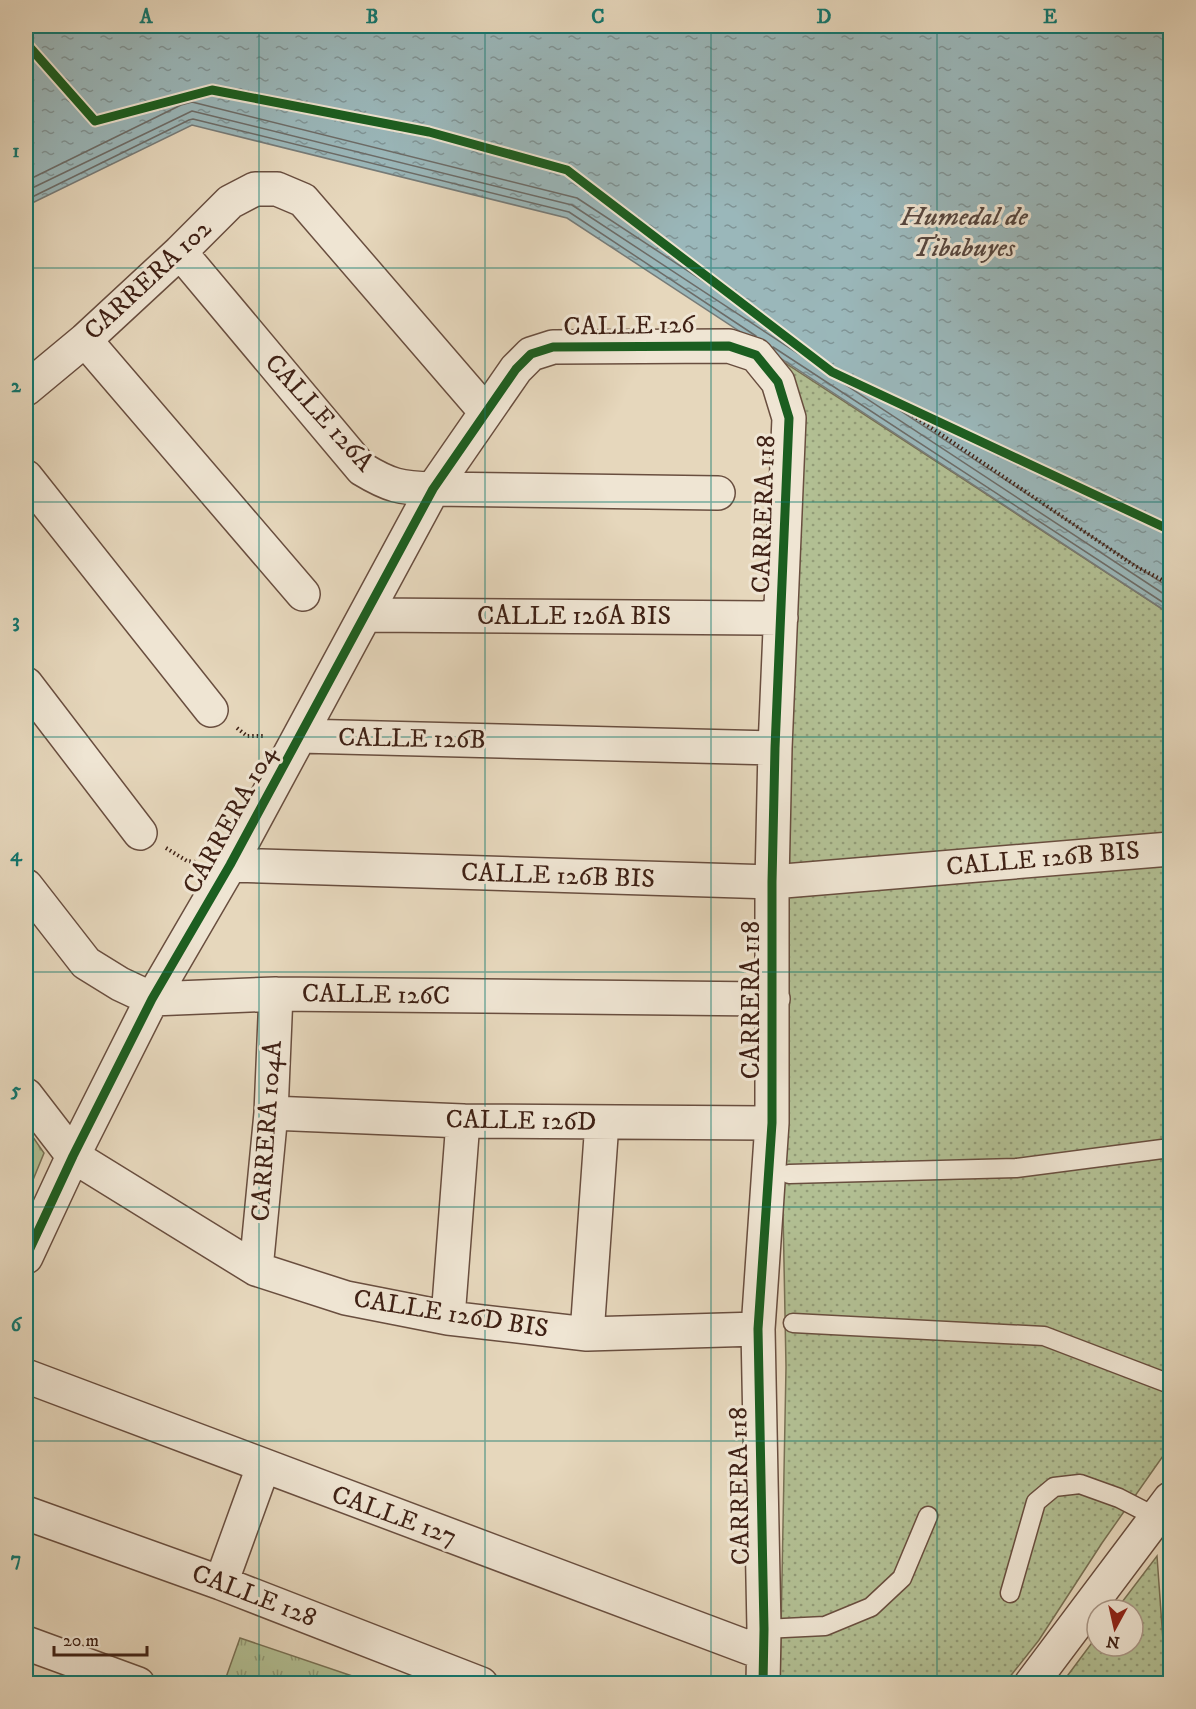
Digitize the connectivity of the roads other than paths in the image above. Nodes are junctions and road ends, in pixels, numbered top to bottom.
1 (180, 252) junction
2 (85, 340) junction
3 (729, 346) joint
4 (26, 389) edge
5 (485, 411) junction
6 (26, 477) edge
7 (433, 489) junction
8 (718, 493) dead end
9 (303, 594) dead end
10 (367, 615) junction
11 (781, 618) junction
12 (26, 684) edge
13 (212, 710) road end
14 (300, 736) junction
15 (775, 748) junction
16 (140, 833) road end
17 (1170, 849) edge
18 (230, 866) junction
19 (772, 882) junction
20 (26, 886) edge
21 (276, 994) junction
22 (152, 999) junction
23 (773, 999) junction
24 (26, 1095) edge
25 (271, 1113) junction
26 (463, 1121) junction
27 (602, 1122) junction
28 (772, 1123) junction
29 (1170, 1148) edge
30 (73, 1156) junction
31 (789, 1174) dead end
32 (26, 1257) edge
33 (256, 1269) junction
34 (448, 1318) junction
35 (793, 1323) dead end
36 (758, 1329) junction
37 (587, 1334) junction
38 (26, 1376) edge
39 (1170, 1384) edge
40 (262, 1467) junction
41 (26, 1513) edge
42 (928, 1516) dead end
43 (1166, 1517) edge
44 (221, 1583) junction
45 (1010, 1593) dead end
46 (26, 1643) edge
47 (763, 1655) edge
48 (138, 1683) edge
49 (481, 1683) edge
50 (1032, 1683) edge

1 - 2 street, CARRERA 102
1 - 5 street, CARRERA 102
1 - 7 street, CALLE 126A
2 - 4 street, CARRERA 102
2 - 9 street
3 - 5 street, CALLE 126
3 - 11 street, CARRERA 118
5 - 7 street, CARRERA 104
6 - 13 street
7 - 8 street, CALLE 126A
7 - 10 street, CARRERA 104
10 - 11 street, CALLE 126A BIS
10 - 14 street, CARRERA 104
11 - 15 street, CARRERA 118
12 - 16 street
14 - 15 street, CALLE 126B
14 - 18 street, CARRERA 104
15 - 19 street, CARRERA 118
17 - 19 street, CALLE 126B BIS
18 - 19 street, CALLE 126B BIS
18 - 22 street, CARRERA 104
19 - 23 street, CARRERA 118
20 - 22 street, CALLE 126C
21 - 22 street, CALLE 126C
21 - 23 street, CALLE 126C
21 - 25 street, CARRERA 104A
22 - 30 street, CARRERA 104
23 - 28 street, CARRERA 118
24 - 30 street
25 - 26 street, CALLE 126D
25 - 33 street, CARRERA 104A
26 - 27 street, CALLE 126D
26 - 34 street
27 - 28 street, CALLE 126D
27 - 37 street
28 - 36 street, CARRERA 118
29 - 31 lane
30 - 32 street, CARRERA 104
30 - 33 street, CALLE 126D BIS
33 - 34 street, CALLE 126D BIS
34 - 37 street, CALLE 126D BIS
35 - 39 lane
36 - 37 street, CALLE 126D BIS
36 - 47 street, CARRERA 118
38 - 40 street, CALLE 127
40 - 44 street
40 - 47 street, CALLE 127
41 - 44 street, CALLE 128
42 - 47 lane
43 - 45 lane
43 - 50 street
44 - 49 street, CALLE 128
46 - 48 street

